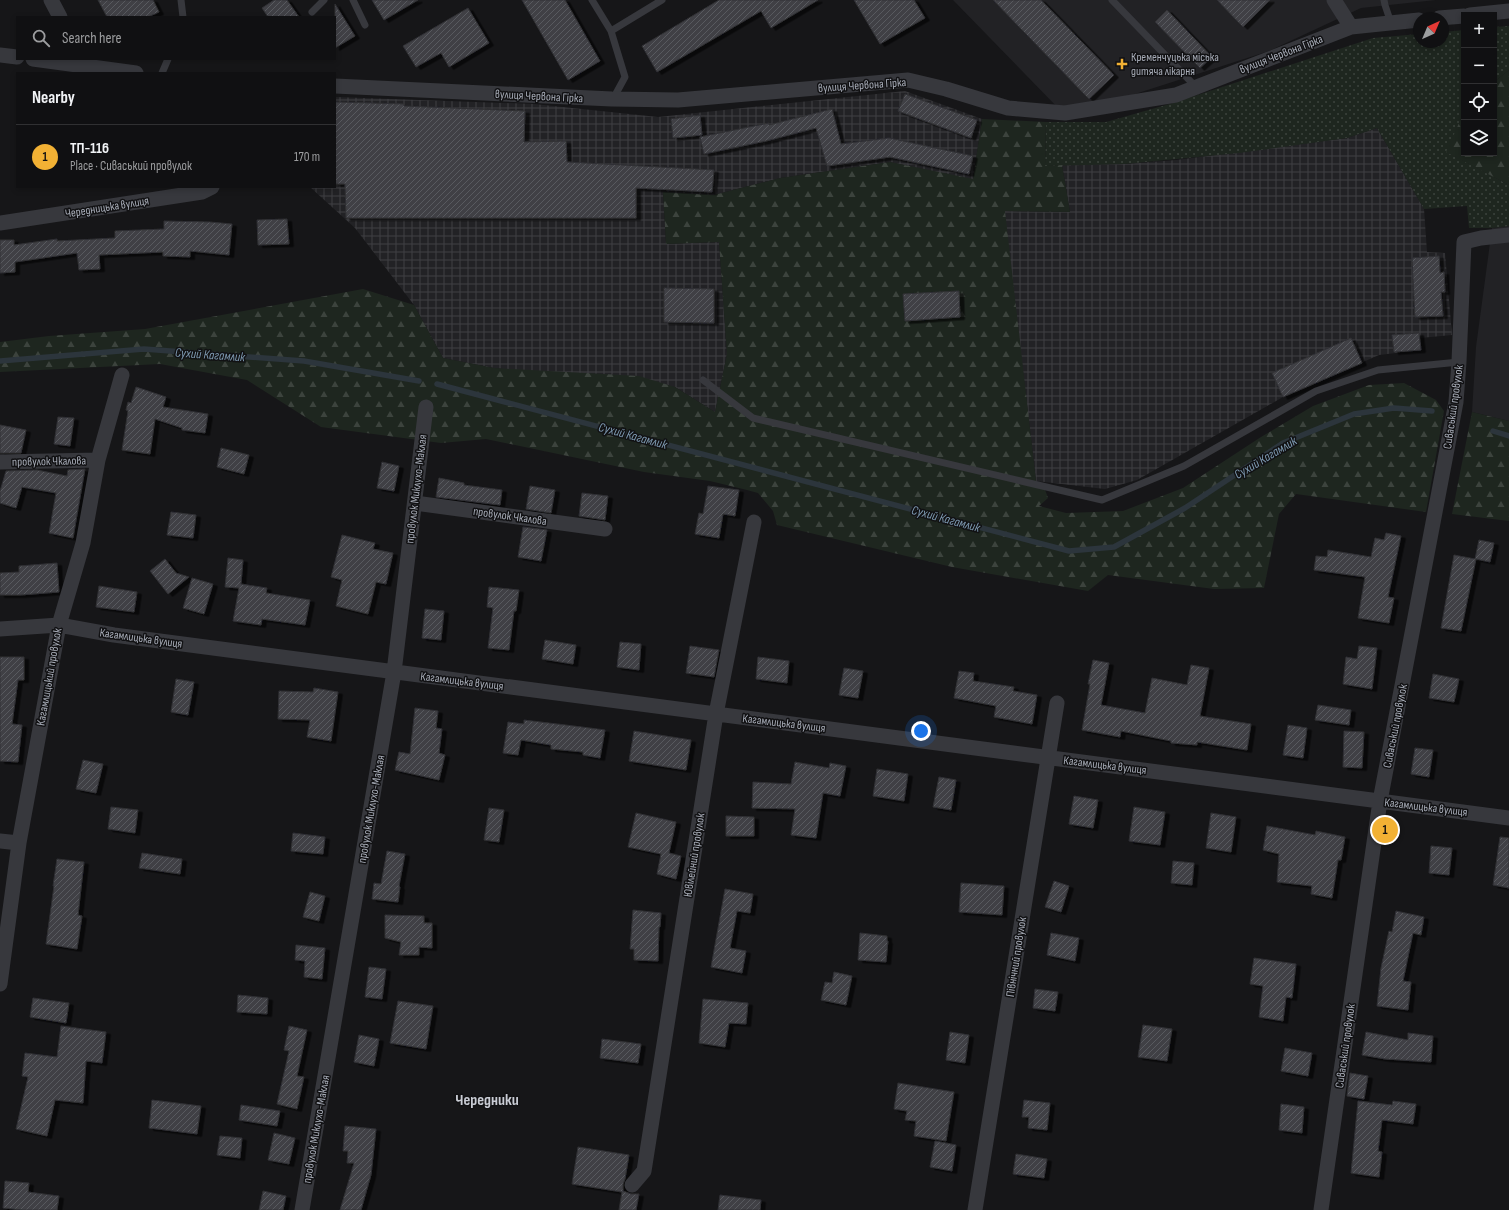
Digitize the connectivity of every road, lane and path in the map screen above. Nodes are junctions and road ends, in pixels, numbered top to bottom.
1 (51, 0) edge
2 (181, 0) edge
3 (324, 0) edge
4 (353, 0) edge
5 (592, 0) edge
6 (662, 0) edge
7 (1112, 0) edge
8 (1334, 0) edge
9 (1384, 0) edge
10 (1509, 11) edge
11 (312, 12) dead end
12 (1497, 12) edge
13 (59, 16) edge
14 (184, 16) edge
15 (1461, 16) edge
16 (1449, 17) edge
17 (1413, 21) edge
18 (1391, 23) junction
19 (365, 25) dead end
20 (1351, 27) junction
21 (611, 31) junction
22 (0, 55) edge
23 (16, 57) edge
24 (50, 60) edge
25 (168, 60) edge
26 (83, 62) edge
27 (131, 72) edge
28 (162, 72) edge
29 (336, 86) edge
30 (1196, 87) junction
31 (612, 99) junction
32 (210, 188) edge
33 (0, 223) edge
34 (1509, 235) edge
35 (1460, 362) junction
36 (122, 375) dead end
37 (704, 380) dead end
38 (426, 407) dead end
39 (98, 460) junction
40 (0, 462) edge
41 (415, 503) junction
42 (754, 522) dead end
43 (605, 529) dead end
44 (59, 625) junction
45 (0, 629) edge
46 (394, 672) junction
47 (1057, 703) dead end
48 (716, 714) junction
49 (1048, 757) junction
50 (1380, 801) junction
51 (1509, 818) edge
52 (0, 841) edge
53 (19, 843) junction
54 (0, 984) edge
55 (632, 1185) dead end
56 (302, 1210) edge
57 (975, 1210) edge
58 (1321, 1210) edge

1 - 13 street
2 - 14 lane
3 - 11 lane
4 - 19 lane
5 - 21 lane
6 - 21 lane
7 - 30 lane
8 - 20 street
9 - 18 lane
10 - 12 street
15 - 16 street
17 - 18 street, вулиця Червона Гірка
18 - 20 street, вулиця Червона Гірка
20 - 30 street, вулиця Червона Гірка
21 - 31 lane
22 - 23 street
24 - 26 street
25 - 28 lane
26 - 27 street
29 - 31 street, вулиця Червона Гірка
30 - 31 street, вулиця Червона Гірка
32 - 33 street, Чередницька вулиця
34 - 35 street, Сиваський провулок
35 - 37 lane
35 - 50 street, Сиваський провулок
36 - 39 street, Кагамлицький провулок
38 - 41 street, провулок Миклухо-Маклая
39 - 40 street, провулок Чкалова
39 - 44 street, Кагамлицький провулок
41 - 43 street, провулок Чкалова
41 - 46 street, провулок Миклухо-Маклая
42 - 48 street, Ювілейний провулок
44 - 45 street, Кагамлицька вулиця
44 - 46 street, Кагамлицька вулиця
44 - 53 street, Кагамлицький провулок
46 - 48 street, Кагамлицька вулиця
46 - 56 street, провулок Миклухо-Маклая
47 - 49 street, Північний провулок
48 - 49 street, Кагамлицька вулиця
48 - 55 street, Ювілейний провулок
49 - 50 street, Кагамлицька вулиця
49 - 57 street, Північний провулок
50 - 51 street, Кагамлицька вулиця
50 - 58 street, Сиваський провулок
52 - 53 street
53 - 54 street, Кагамлицький провулок

